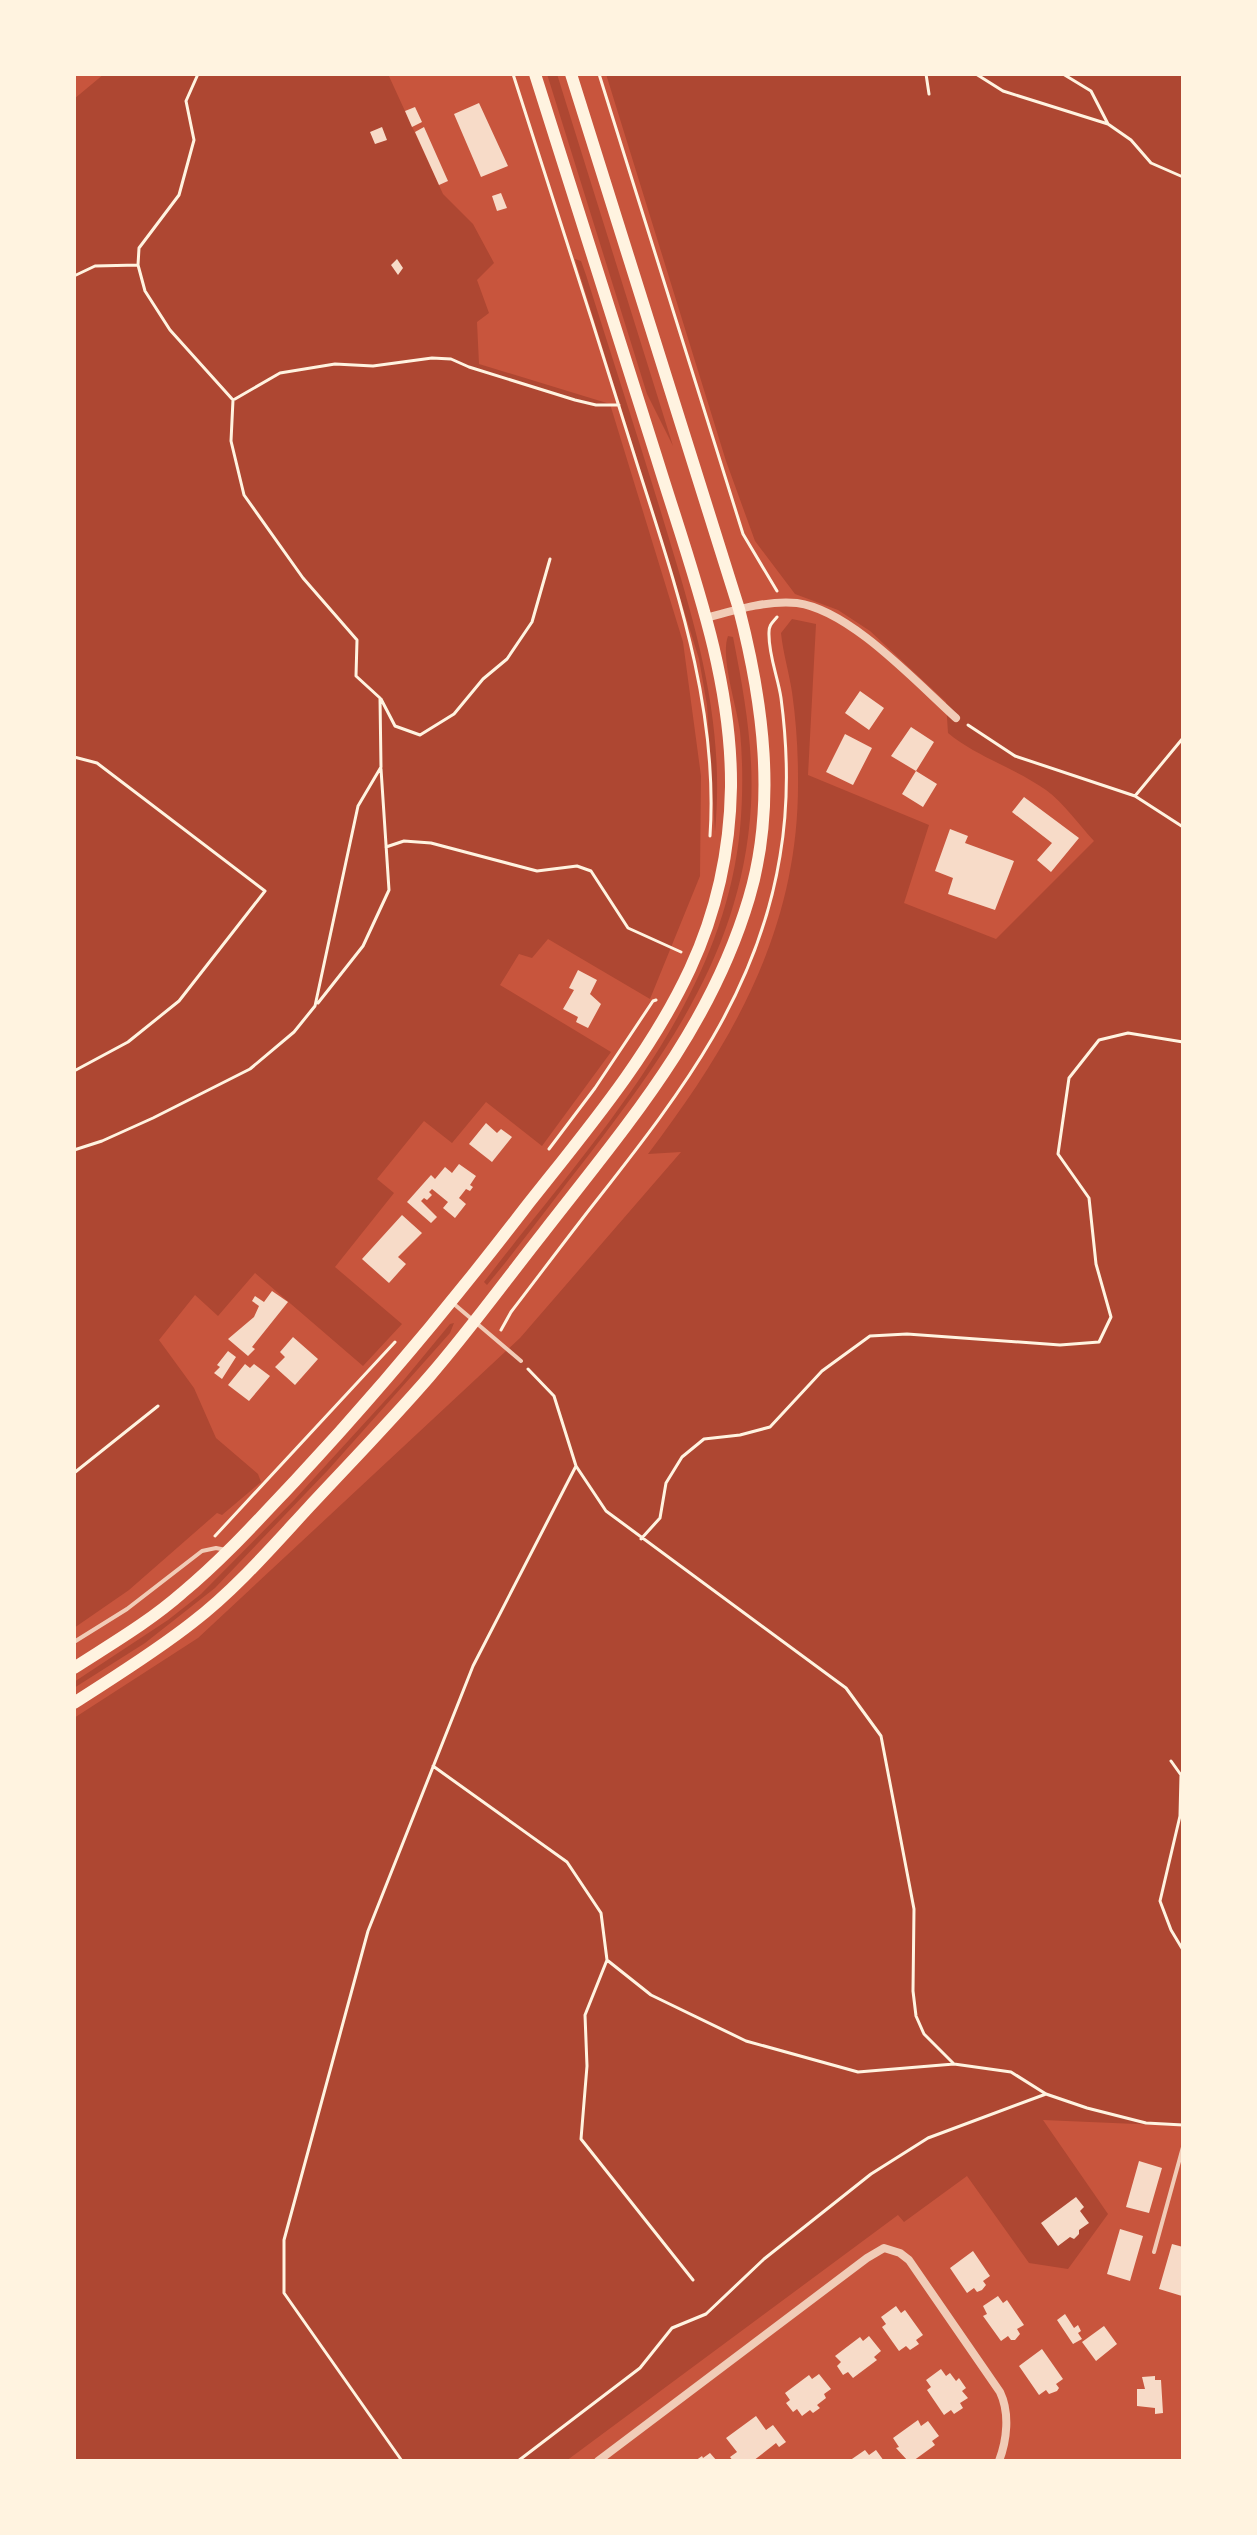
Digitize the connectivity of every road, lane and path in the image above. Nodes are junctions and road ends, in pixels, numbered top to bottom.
1 (198, 74) edge
2 (513, 74) edge
3 (535, 74) edge
4 (571, 74) edge
5 (599, 74) edge
6 (926, 74) edge
7 (976, 74) edge
8 (1063, 74) edge
9 (929, 94) dead end
10 (1108, 124) junction
11 (1183, 177) edge
12 (138, 265) junction
13 (74, 276) edge
14 (233, 400) junction
15 (619, 405) junction
16 (550, 559) dead end
17 (778, 602) junction
18 (739, 609) junction
19 (706, 618) junction
20 (380, 698) junction
21 (956, 718) joint
22 (1183, 738) edge
23 (74, 757) edge
24 (381, 767) junction
25 (1135, 796) junction
26 (1183, 827) edge
27 (386, 847) junction
28 (709, 848) dead end
29 (681, 952) dead end
30 (660, 999) dead end
31 (315, 1006) junction
32 (1183, 1042) edge
33 (74, 1071) edge
34 (550, 1149) dead end
35 (74, 1150) edge
36 (551, 1260) dead end
37 (452, 1302) junction
38 (474, 1322) junction
39 (494, 1341) junction
40 (395, 1342) dead end
41 (521, 1361) joint
42 (158, 1406) dead end
43 (576, 1466) junction
44 (74, 1473) edge
45 (641, 1539) junction
46 (228, 1550) junction
47 (202, 1551) junction
48 (74, 1642) edge
49 (74, 1668) edge
50 (74, 1703) edge
51 (1171, 1761) dead end
52 (432, 1766) junction
53 (1183, 1950) edge
54 (607, 1960) junction
55 (954, 2064) junction
56 (1046, 2094) junction
57 (1183, 2125) edge
58 (1183, 2147) edge
59 (1154, 2252) dead end
60 (693, 2280) dead end
61 (402, 2461) edge
62 (518, 2461) edge
63 (598, 2461) edge
64 (999, 2461) edge

1 - 12 path
2 - 15 path
3 - 19 main road
4 - 18 main road
5 - 17 path
6 - 9 path
7 - 10 path
8 - 10 path
10 - 11 path
12 - 13 path
12 - 14 path
14 - 15 path
14 - 20 path
15 - 28 path
16 - 20 path
17 - 18 street
17 - 21 street
18 - 19 street
18 - 38 main road
19 - 37 main road
20 - 24 path
21 - 25 path
22 - 25 path
23 - 33 path
24 - 27 path
24 - 31 path
25 - 26 path
27 - 29 path
27 - 31 path
30 - 34 path
31 - 35 path
32 - 45 path
36 - 39 path
37 - 38 lane
37 - 46 main road
38 - 39 lane
38 - 50 main road
39 - 41 lane
40 - 47 path
41 - 43 path
42 - 44 path
43 - 45 path
43 - 52 path
45 - 55 path
46 - 47 lane
46 - 49 main road
47 - 48 lane
51 - 53 path
52 - 54 path
52 - 61 path
54 - 55 path
54 - 60 path
55 - 56 path
56 - 57 path
56 - 62 path
58 - 59 lane
63 - 64 street

